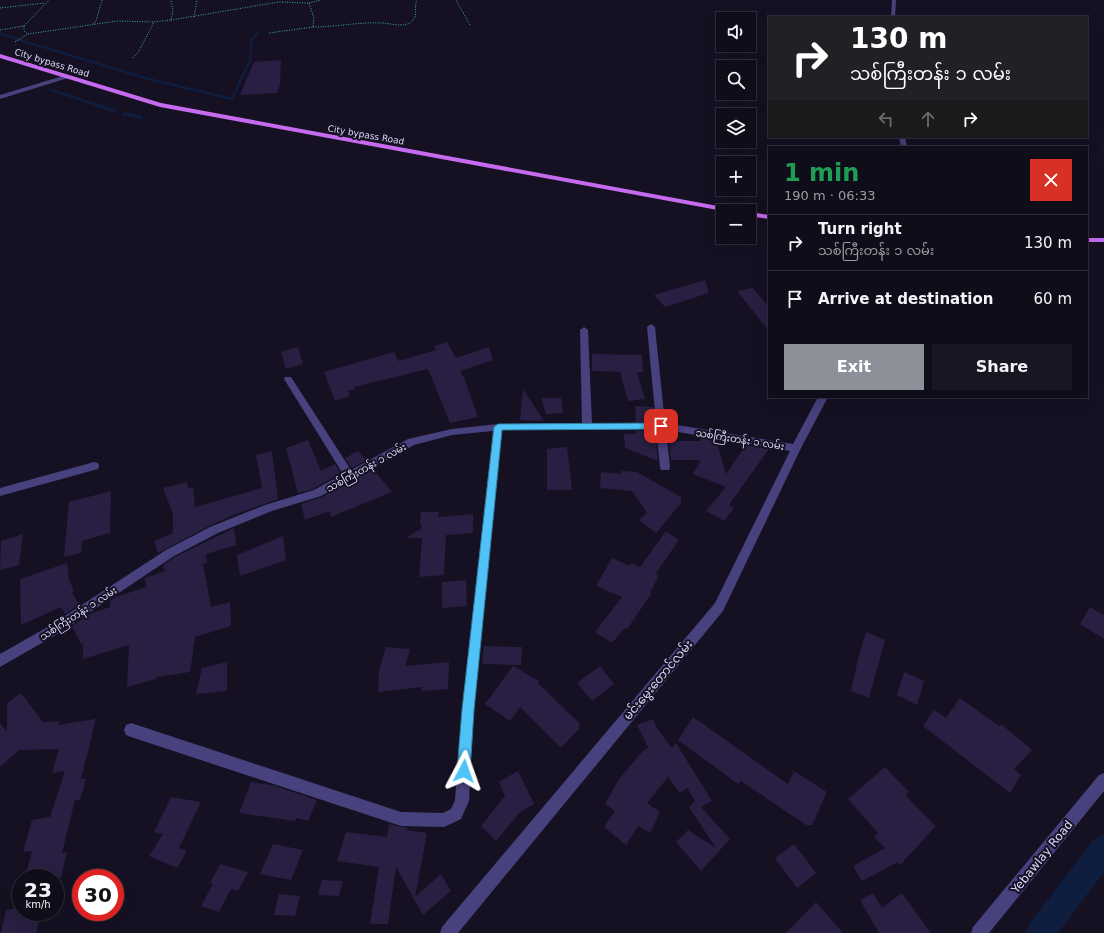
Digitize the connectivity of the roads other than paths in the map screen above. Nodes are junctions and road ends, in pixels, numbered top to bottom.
1 (894, 0) edge
2 (893, 16) edge
3 (0, 56) edge
4 (66, 77) junction
5 (0, 97) edge
6 (716, 208) edge
7 (756, 215) edge
8 (768, 217) edge
9 (1088, 240) edge
10 (1104, 240) edge
11 (652, 327) dead end
12 (584, 330) dead end
13 (288, 379) dead end
14 (822, 398) edge
15 (587, 426) junction
16 (661, 426) junction
17 (498, 427) junction
18 (796, 448) junction
19 (94, 466) dead end
20 (664, 467) dead end
21 (350, 476) junction
22 (0, 492) edge
23 (0, 661) edge
24 (131, 730) dead end
25 (1104, 780) edge
26 (448, 933) edge
27 (979, 933) edge

1 - 2 street
3 - 4 main road, City bypass Road
4 - 5 street
4 - 6 main road, City bypass Road
7 - 8 main road
9 - 10 main road
11 - 16 street
12 - 15 street
13 - 21 street
14 - 18 street, မင်းမွေးတောင်လမ်း
15 - 16 street, သစ်ကြီးတန်း ၁ လမ်း
15 - 17 street, သစ်ကြီးတန်း ၁ လမ်း
16 - 18 street, သစ်ကြီးတန်း ၁ လမ်း
16 - 20 street
17 - 21 street, သစ်ကြီးတန်း ၁ လမ်း
17 - 24 street
18 - 26 street, မင်းမွေးတောင်လမ်း
19 - 22 street
21 - 23 street, သစ်ကြီးတန်း ၁ လမ်း
25 - 27 street, Yebawlay Road

